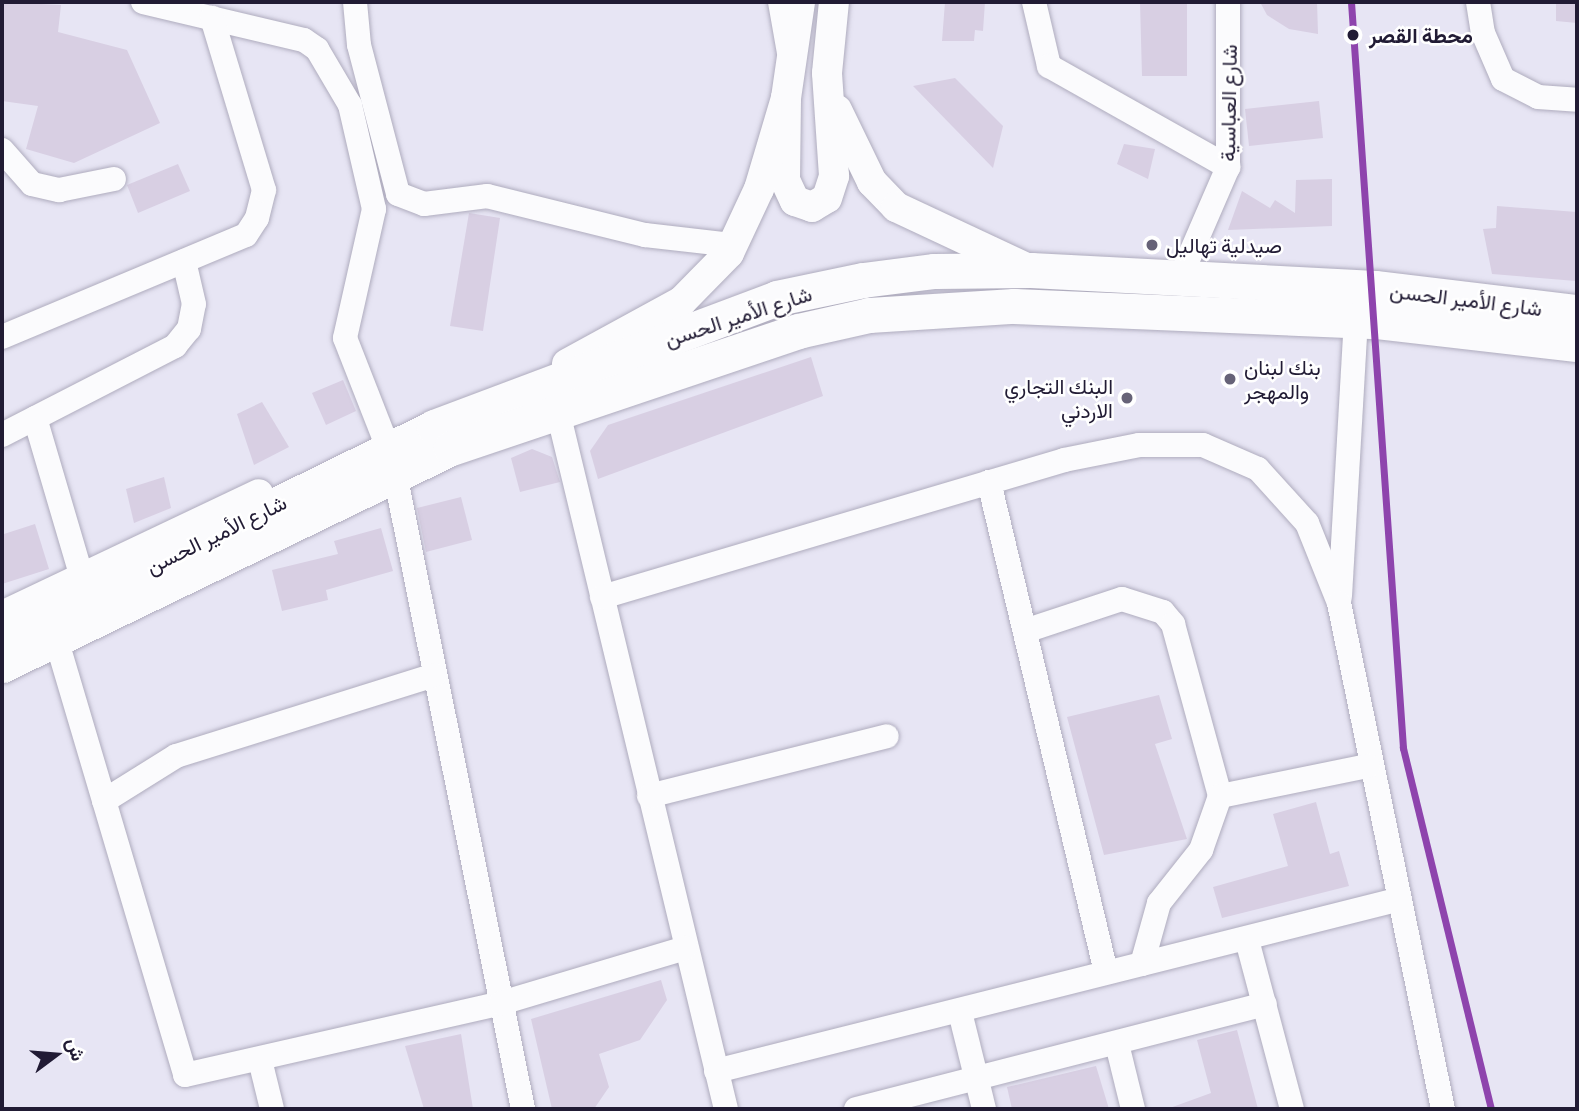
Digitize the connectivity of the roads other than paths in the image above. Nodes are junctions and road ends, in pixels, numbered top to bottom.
1 (143, 2) edge
2 (355, 2) edge
3 (780, 2) edge
4 (800, 2) edge
5 (835, 2) edge
6 (1034, 2) edge
7 (1228, 2) edge
8 (1478, 2) edge
9 (212, 18) junction
10 (791, 60) junction
11 (827, 72) junction
12 (786, 98) junction
13 (1577, 100) edge
14 (2, 150) edge
15 (1228, 167) junction
16 (114, 179) dead end
17 (733, 245) junction
18 (184, 261) junction
19 (1031, 270) junction
20 (1180, 278) junction
21 (1373, 310) junction
22 (1577, 312) edge
23 (2, 337) edge
24 (1577, 344) edge
25 (494, 402) junction
26 (558, 408) junction
27 (35, 418) junction
28 (2, 435) edge
29 (383, 435) junction
30 (442, 438) junction
31 (989, 482) junction
32 (398, 489) junction
33 (82, 578) junction
34 (602, 597) junction
35 (1339, 603) junction
36 (2, 616) edge
37 (1028, 630) junction
38 (2, 639) edge
39 (60, 652) junction
40 (2, 665) edge
41 (435, 676) junction
42 (2, 682) edge
43 (887, 736) dead end
44 (1368, 766) junction
45 (649, 796) junction
46 (1220, 796) junction
47 (104, 801) junction
48 (1397, 900) junction
49 (1247, 940) junction
50 (685, 948) junction
51 (1142, 964) junction
52 (1106, 972) junction
53 (501, 1003) junction
54 (1265, 1004) junction
55 (960, 1012) junction
56 (1117, 1044) junction
57 (260, 1060) junction
58 (716, 1071) junction
59 (976, 1078) junction
60 (272, 1109) edge
61 (523, 1109) edge
62 (726, 1109) edge
63 (856, 1109) edge
64 (984, 1109) edge
65 (1133, 1109) edge
66 (1292, 1109) edge
67 (1443, 1109) edge

1 - 9 street
2 - 17 street
3 - 10 street
4 - 10 main road
5 - 11 main road
6 - 15 street
7 - 15 street, شارع العباسية
8 - 13 street
9 - 18 street
9 - 29 street
10 - 12 main road
11 - 12 main road
11 - 19 main road
12 - 17 main road
14 - 16 street
15 - 20 street, شارع العباسية
17 - 25 main road
18 - 23 street
18 - 27 street
19 - 20 highway, شارع الأمير الحسن
19 - 25 highway, شارع الأمير الحسن
20 - 21 highway, شارع الأمير الحسن
21 - 22 highway, شارع الأمير الحسن
21 - 24 highway, شارع الأمير الحسن
21 - 26 highway, شارع الأمير الحسن
21 - 35 street
25 - 30 highway, شارع الأمير الحسن
26 - 30 highway, شارع الأمير الحسن
26 - 34 street
27 - 28 street
27 - 33 street
29 - 30 main road
29 - 33 main road
30 - 32 main road
30 - 38 highway, شارع الأمير الحسن
30 - 40 highway, شارع الأمير الحسن
31 - 34 street
31 - 35 street
31 - 37 street
32 - 39 main road
32 - 41 street
33 - 36 main road
34 - 45 street
35 - 44 street
37 - 46 street
37 - 52 street
39 - 42 main road
39 - 47 street
41 - 47 street
41 - 53 street
43 - 45 street
44 - 46 street
44 - 48 street
45 - 50 street
46 - 51 street
47 - 57 street
48 - 49 street
48 - 67 street
49 - 51 street
49 - 54 street
50 - 53 street
50 - 58 street
51 - 52 street
52 - 55 street
53 - 57 street
53 - 61 street
54 - 56 street
54 - 66 street
55 - 58 street
55 - 59 street
56 - 59 street
56 - 65 street
57 - 60 street
58 - 62 street
59 - 63 street
59 - 64 street

